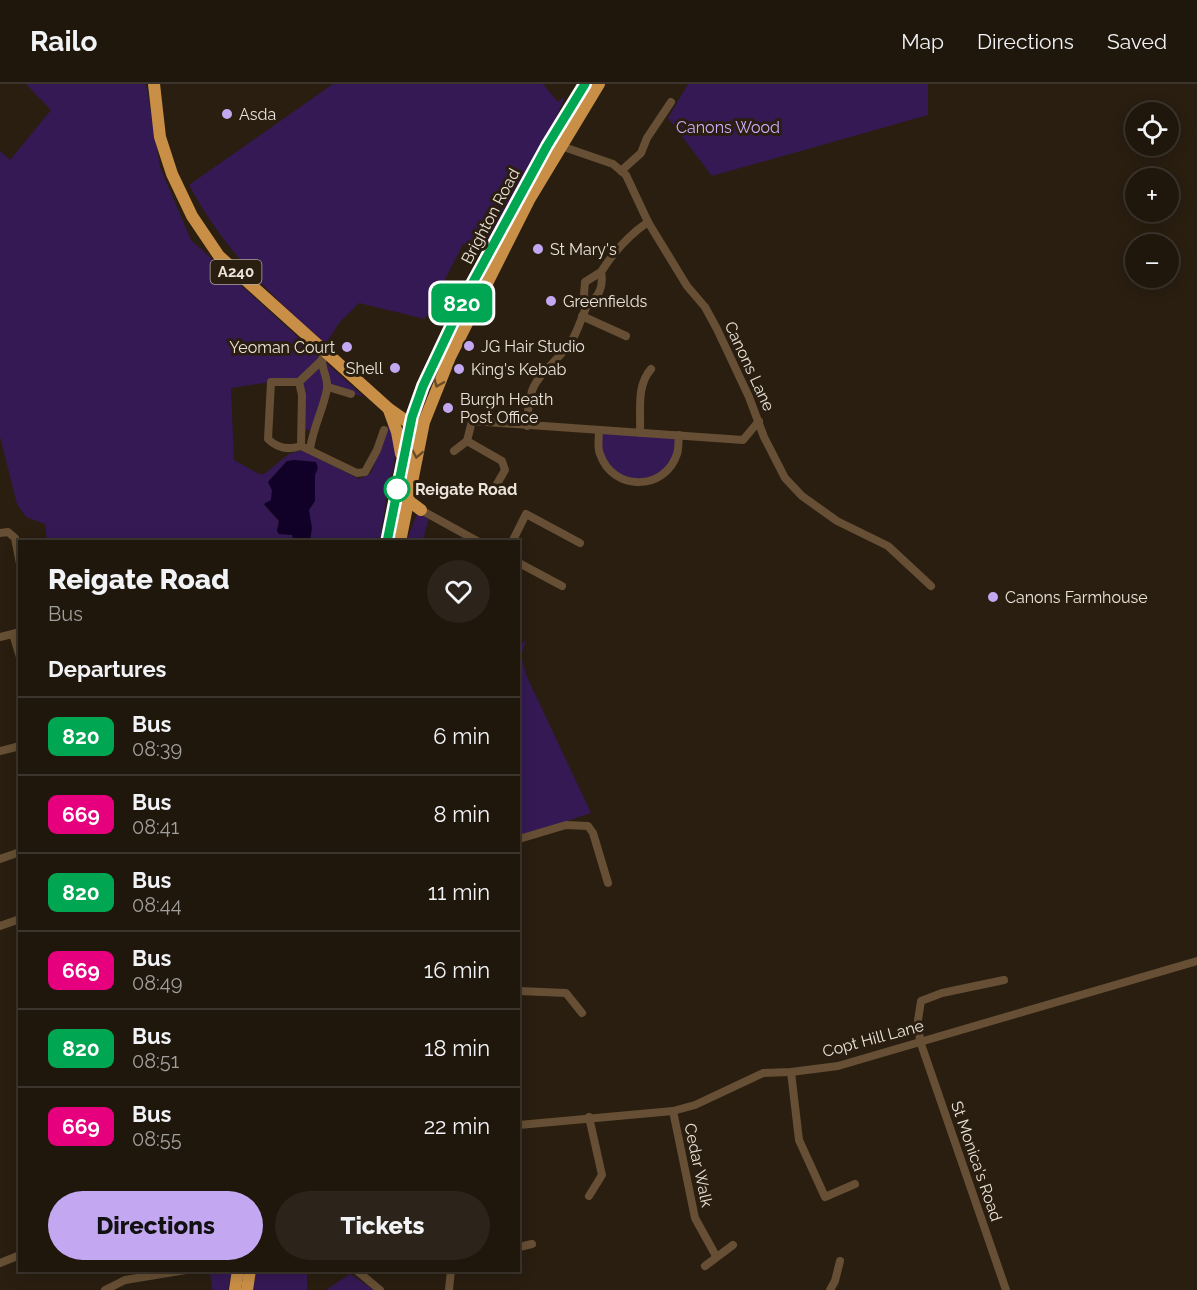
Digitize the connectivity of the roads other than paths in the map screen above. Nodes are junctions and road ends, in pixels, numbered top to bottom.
1 (154, 84) edge
2 (585, 84) edge
3 (599, 84) edge
4 (671, 102) dead end
5 (556, 143) junction
6 (621, 171) junction
7 (648, 222) junction
8 (601, 272) junction
9 (587, 306) junction
10 (582, 316) junction
11 (626, 336) dead end
12 (323, 357) junction
13 (651, 369) dead end
14 (299, 382) junction
15 (328, 387) junction
16 (351, 394) dead end
17 (416, 404) junction
18 (389, 409) junction
19 (759, 421) junction
20 (418, 426) junction
21 (527, 426) junction
22 (303, 429) junction
23 (384, 430) dead end
24 (313, 431) junction
25 (599, 431) junction
26 (640, 433) junction
27 (679, 435) junction
28 (764, 437) junction
29 (743, 440) junction
30 (467, 441) junction
31 (306, 447) junction
32 (454, 451) dead end
33 (402, 465) junction
34 (497, 484) dead end
35 (407, 503) junction
36 (394, 508) junction
37 (421, 510) junction
38 (403, 525) junction
39 (0, 533) edge
40 (387, 540) edge
41 (400, 540) edge
42 (475, 540) edge
43 (513, 540) edge
44 (580, 543) dead end
45 (18, 554) edge
46 (520, 564) edge
47 (562, 586) dead end
48 (931, 586) dead end
49 (16, 633) edge
50 (0, 637) edge
51 (18, 746) edge
52 (0, 751) edge
53 (520, 839) edge
54 (18, 853) edge
55 (0, 859) edge
56 (608, 883) dead end
57 (18, 922) edge
58 (0, 926) edge
59 (1197, 961) edge
60 (1004, 980) dead end
61 (520, 991) edge
62 (582, 1013) dead end
63 (920, 1041) junction
64 (791, 1072) junction
65 (673, 1111) junction
66 (589, 1117) junction
67 (520, 1125) edge
68 (855, 1184) dead end
69 (589, 1196) dead end
70 (532, 1245) dead end
71 (733, 1245) dead end
72 (520, 1247) edge
73 (18, 1256) edge
74 (716, 1256) junction
75 (840, 1261) dead end
76 (0, 1263) edge
77 (705, 1266) dead end
78 (178, 1272) edge
79 (238, 1272) edge
80 (250, 1272) edge
81 (358, 1272) edge
82 (451, 1272) edge
83 (105, 1290) edge
84 (235, 1290) edge
85 (247, 1290) edge
86 (380, 1290) edge
87 (449, 1290) edge
88 (830, 1290) edge
89 (1006, 1290) edge

1 - 12 highway, A240
2 - 5 highway, Brighton Road
3 - 5 highway, Brighton Road
4 - 6 street
5 - 6 street
5 - 17 highway, Brighton Road
5 -> 20 highway, Brighton Road
6 - 7 street, Canons Lane
7 - 8 street
7 - 19 street, Canons Lane
8 - 9 street
8 - 9 street
9 - 10 street
10 - 11 street
10 - 21 street
12 - 14 street
12 - 15 street
12 - 18 highway, A240
13 - 26 street
14 - 22 street
14 - 31 street
15 - 16 street
15 - 24 street
17 - 18 highway
17 - 20 highway, Brighton Road
18 - 20 highway, A240
18 - 33 highway
19 - 28 street, Canons Lane
19 - 29 street
20 - 33 highway, Brighton Road
20 -> 35 highway, Brighton Road
21 - 25 street
21 - 30 street
22 - 24 street
22 - 31 street
23 - 31 street
24 - 31 street
25 - 26 street
25 - 27 street
26 - 27 street
27 - 29 street
28 - 29 street
28 - 48 street, Canons Lane
30 - 32 street
30 - 34 street
33 - 36 highway, Brighton Road
35 - 36 highway
35 - 37 highway
35 - 38 highway, Brighton Road
36 - 40 highway, Brighton Road
37 - 38 highway
37 - 42 street
38 - 41 highway, Brighton Road
39 - 45 street
43 - 44 street
46 - 47 street
49 - 50 street
51 - 52 street
53 - 56 street
54 - 55 street
57 - 58 street
59 - 63 street, Copt Hill Lane
60 - 63 street, St Monica's Road
61 - 62 street
63 - 64 street, Copt Hill Lane
63 - 89 street, St Monica's Road
64 - 65 street, Copt Hill Lane
64 - 68 street
65 - 66 street, Copt Hill Lane
65 - 74 street, Cedar Walk
66 - 67 street, Copt Hill Lane
66 - 69 street
70 - 72 street
71 - 74 street
73 - 76 street
74 - 77 street
75 - 88 street
78 - 83 street
79 - 84 highway
80 - 85 highway
81 - 86 street
82 - 87 street

